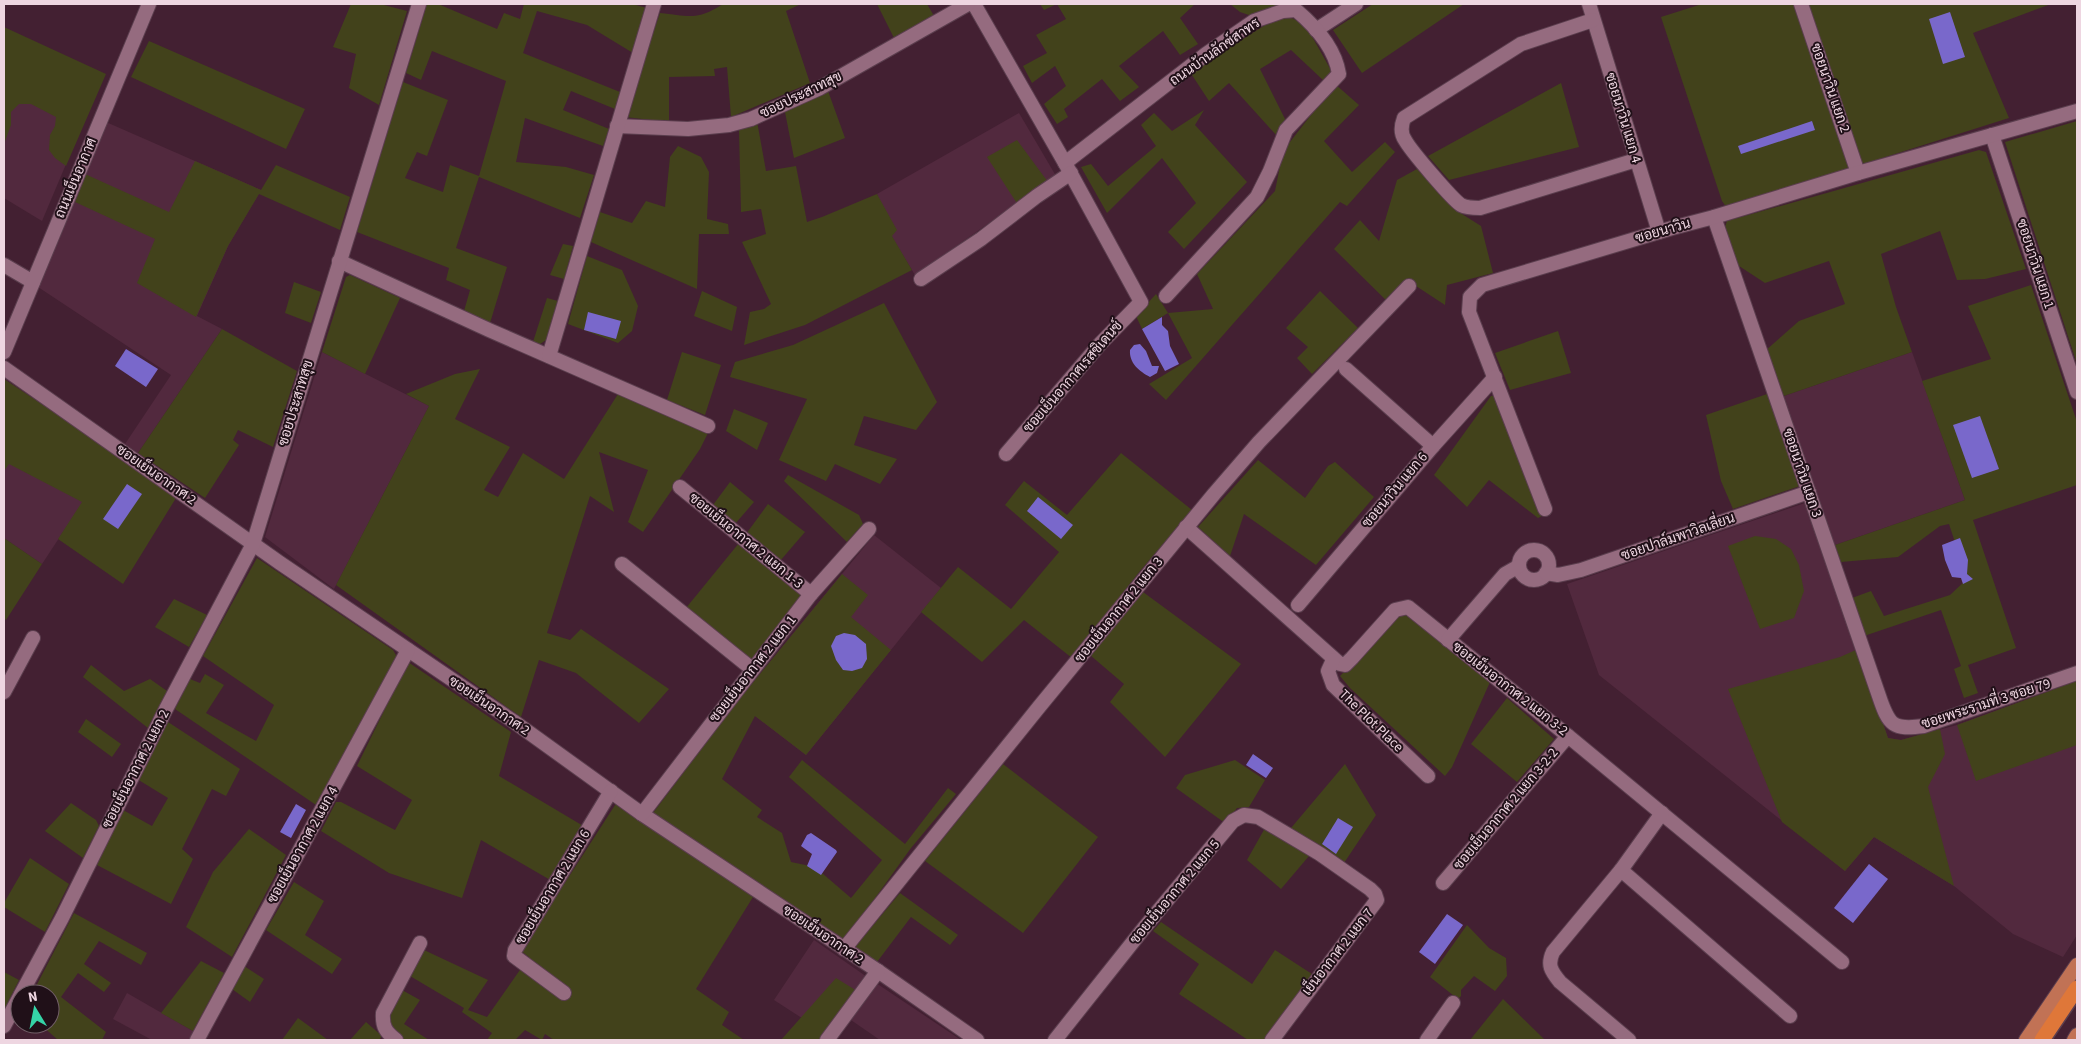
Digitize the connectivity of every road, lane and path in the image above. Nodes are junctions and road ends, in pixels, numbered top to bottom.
1 (149, 4) edge
2 (419, 4) edge
3 (654, 4) edge
4 (968, 4) edge
5 (974, 4) edge
6 (1356, 4) edge
7 (1589, 4) edge
8 (1801, 4) edge
9 (1594, 20) junction
10 (1316, 30) junction
11 (2077, 111) edge
12 (617, 126) junction
13 (1992, 135) junction
14 (1636, 160) junction
15 (1068, 168) junction
16 (1858, 172) junction
17 (1714, 217) junction
18 (1659, 232) junction
19 (339, 261) junction
20 (4, 265) edge
21 (922, 278) dead end
22 (33, 282) junction
23 (1409, 286) dead end
24 (1166, 296) dead end
25 (4, 352) edge
26 (549, 356) junction
27 (4, 368) edge
28 (1346, 369) dead end
29 (1496, 377) junction
30 (2077, 392) edge
31 (708, 426) dead end
32 (1432, 446) junction
33 (1006, 454) dead end
34 (680, 487) dead end
35 (1809, 492) junction
36 (1545, 509) dead end
37 (1186, 527) junction
38 (869, 529) dead end
39 (253, 544) junction
40 (622, 564) dead end
41 (1519, 566) junction
42 (1546, 573) junction
43 (812, 594) junction
44 (1298, 605) dead end
45 (33, 638) dead end
46 (1448, 640) junction
47 (408, 650) junction
48 (1333, 660) junction
49 (752, 669) junction
50 (2077, 673) edge
51 (4, 692) edge
52 (1895, 725) joint
53 (1568, 736) junction
54 (1428, 776) dead end
55 (611, 791) junction
56 (1662, 813) junction
57 (642, 814) junction
58 (1320, 854) joint
59 (1621, 870) junction
60 (1443, 883) dead end
61 (420, 943) dead end
62 (844, 949) junction
63 (1842, 962) dead end
64 (2077, 965) edge
65 (878, 971) junction
66 (27, 984) edge
67 (2077, 988) edge
68 (564, 993) dead end
69 (1453, 1003) dead end
70 (1790, 1016) dead end
71 (2077, 1036) edge
72 (197, 1040) edge
73 (396, 1040) edge
74 (827, 1040) edge
75 (977, 1040) edge
76 (1055, 1040) edge
77 (1272, 1040) edge
78 (1427, 1040) edge
79 (1629, 1040) edge
80 (2026, 1040) edge
81 (2042, 1040) edge
82 (2074, 1040) edge

1 - 22 street, ถนนเย็นอากาศ
2 - 19 street, ซอยประสาทสุข
3 - 12 street
4 - 12 street, ซอยประสาทสุข
5 - 15 street
6 - 10 street
7 - 9 street, ซอยนาวิน แยก 4
8 - 16 street, ซอยนาวิน แยก 2
9 - 14 street, ซอยนาวิน แยก 4
9 - 14 street
10 - 15 street, ถนนบ้านลักซ์สาทร
10 - 24 street, ถนนบ้านลักซ์สาทร
11 - 13 street, ซอยนาวิน
12 - 26 street
13 - 16 street, ซอยนาวิน
13 - 30 street, ซอยนาวิน แยก 1
14 - 18 street, ซอยนาวิน แยก 4
15 - 21 street
15 - 33 street, ซอยเย็นอากาศเรสซิเดนซ์
16 - 17 street, ซอยนาวิน
17 - 18 street, ซอยนาวิน
17 - 35 street, ซอยนาวิน แยก 3
18 - 29 street, ซอยนาวิน
19 - 26 street
19 - 39 street, ซอยประสาทสุข
20 - 22 street
22 - 25 street, ถนนเย็นอากาศ
23 - 37 street, ซอยเย็นอากาศ 2 แยก 3
26 - 31 street
27 - 39 street, ซอยเย็นอากาศ 2
28 - 32 street
29 - 32 street, ซอยนาวิน แยก 6
29 - 36 street, ซอยนาวิน
32 - 44 street, ซอยนาวิน แยก 6
34 - 43 street, ซอยเย็นอากาศ 2 แยก 1-3
35 - 42 street, ซอยปาล์มพาวิลเลี่ยน
35 - 52 street, ซอยนาวิน แยก 3
37 - 48 street
37 - 62 street, ซอยเย็นอากาศ 2 แยก 3
38 - 43 street, ซอยเย็นอากาศ 2 แยก 1
39 - 47 street, ซอยเย็นอากาศ 2
39 - 66 street, ซอยเย็นอากาศ 2 แยก 2
40 - 49 street
41 - 42 street, ซอยปาล์มพาวิลเลี่ยน
41 - 42 street
41 - 46 street
43 - 49 street, ซอยเย็นอากาศ 2 แยก 1
45 - 51 street
46 - 48 street, ซอยเย็นอากาศ 2 แยก 3-2
46 - 53 street, ซอยเย็นอากาศ 2 แยก 3-2
47 - 55 street, ซอยเย็นอากาศ 2
47 - 72 street, ซอยเย็นอากาศ 2 แยก 4
48 - 54 street, The Plot Place
49 - 57 street, ซอยเย็นอากาศ 2 แยก 1
50 - 52 street, ซอยพระรามที่ 3 ซอย 79
53 - 56 street, ซอยเย็นอากาศ 2 แยก 3-2
53 - 60 street, ซอยเย็นอากาศ 2 แยก 3-2-2
55 - 57 street, ซอยเย็นอากาศ 2
55 - 68 street, ซอยเย็นอากาศ 2 แยก 6
56 - 59 street
56 - 63 street, ซอยเย็นอากาศ 2 แยก 3-2
57 - 62 street, ซอยเย็นอากาศ 2
58 - 76 street, ซอยเย็นอากาศ 2 แยก 5
58 - 77 street, เย็นอากาศ 2 แยก 7
59 - 70 street
59 - 79 street
61 - 73 street
62 - 65 street, ซอยเย็นอากาศ 2
64 - 80 main road
65 - 74 street
65 - 75 street, ซอยเย็นอากาศ 2
67 - 81 highway
69 - 78 street
71 - 82 main road

